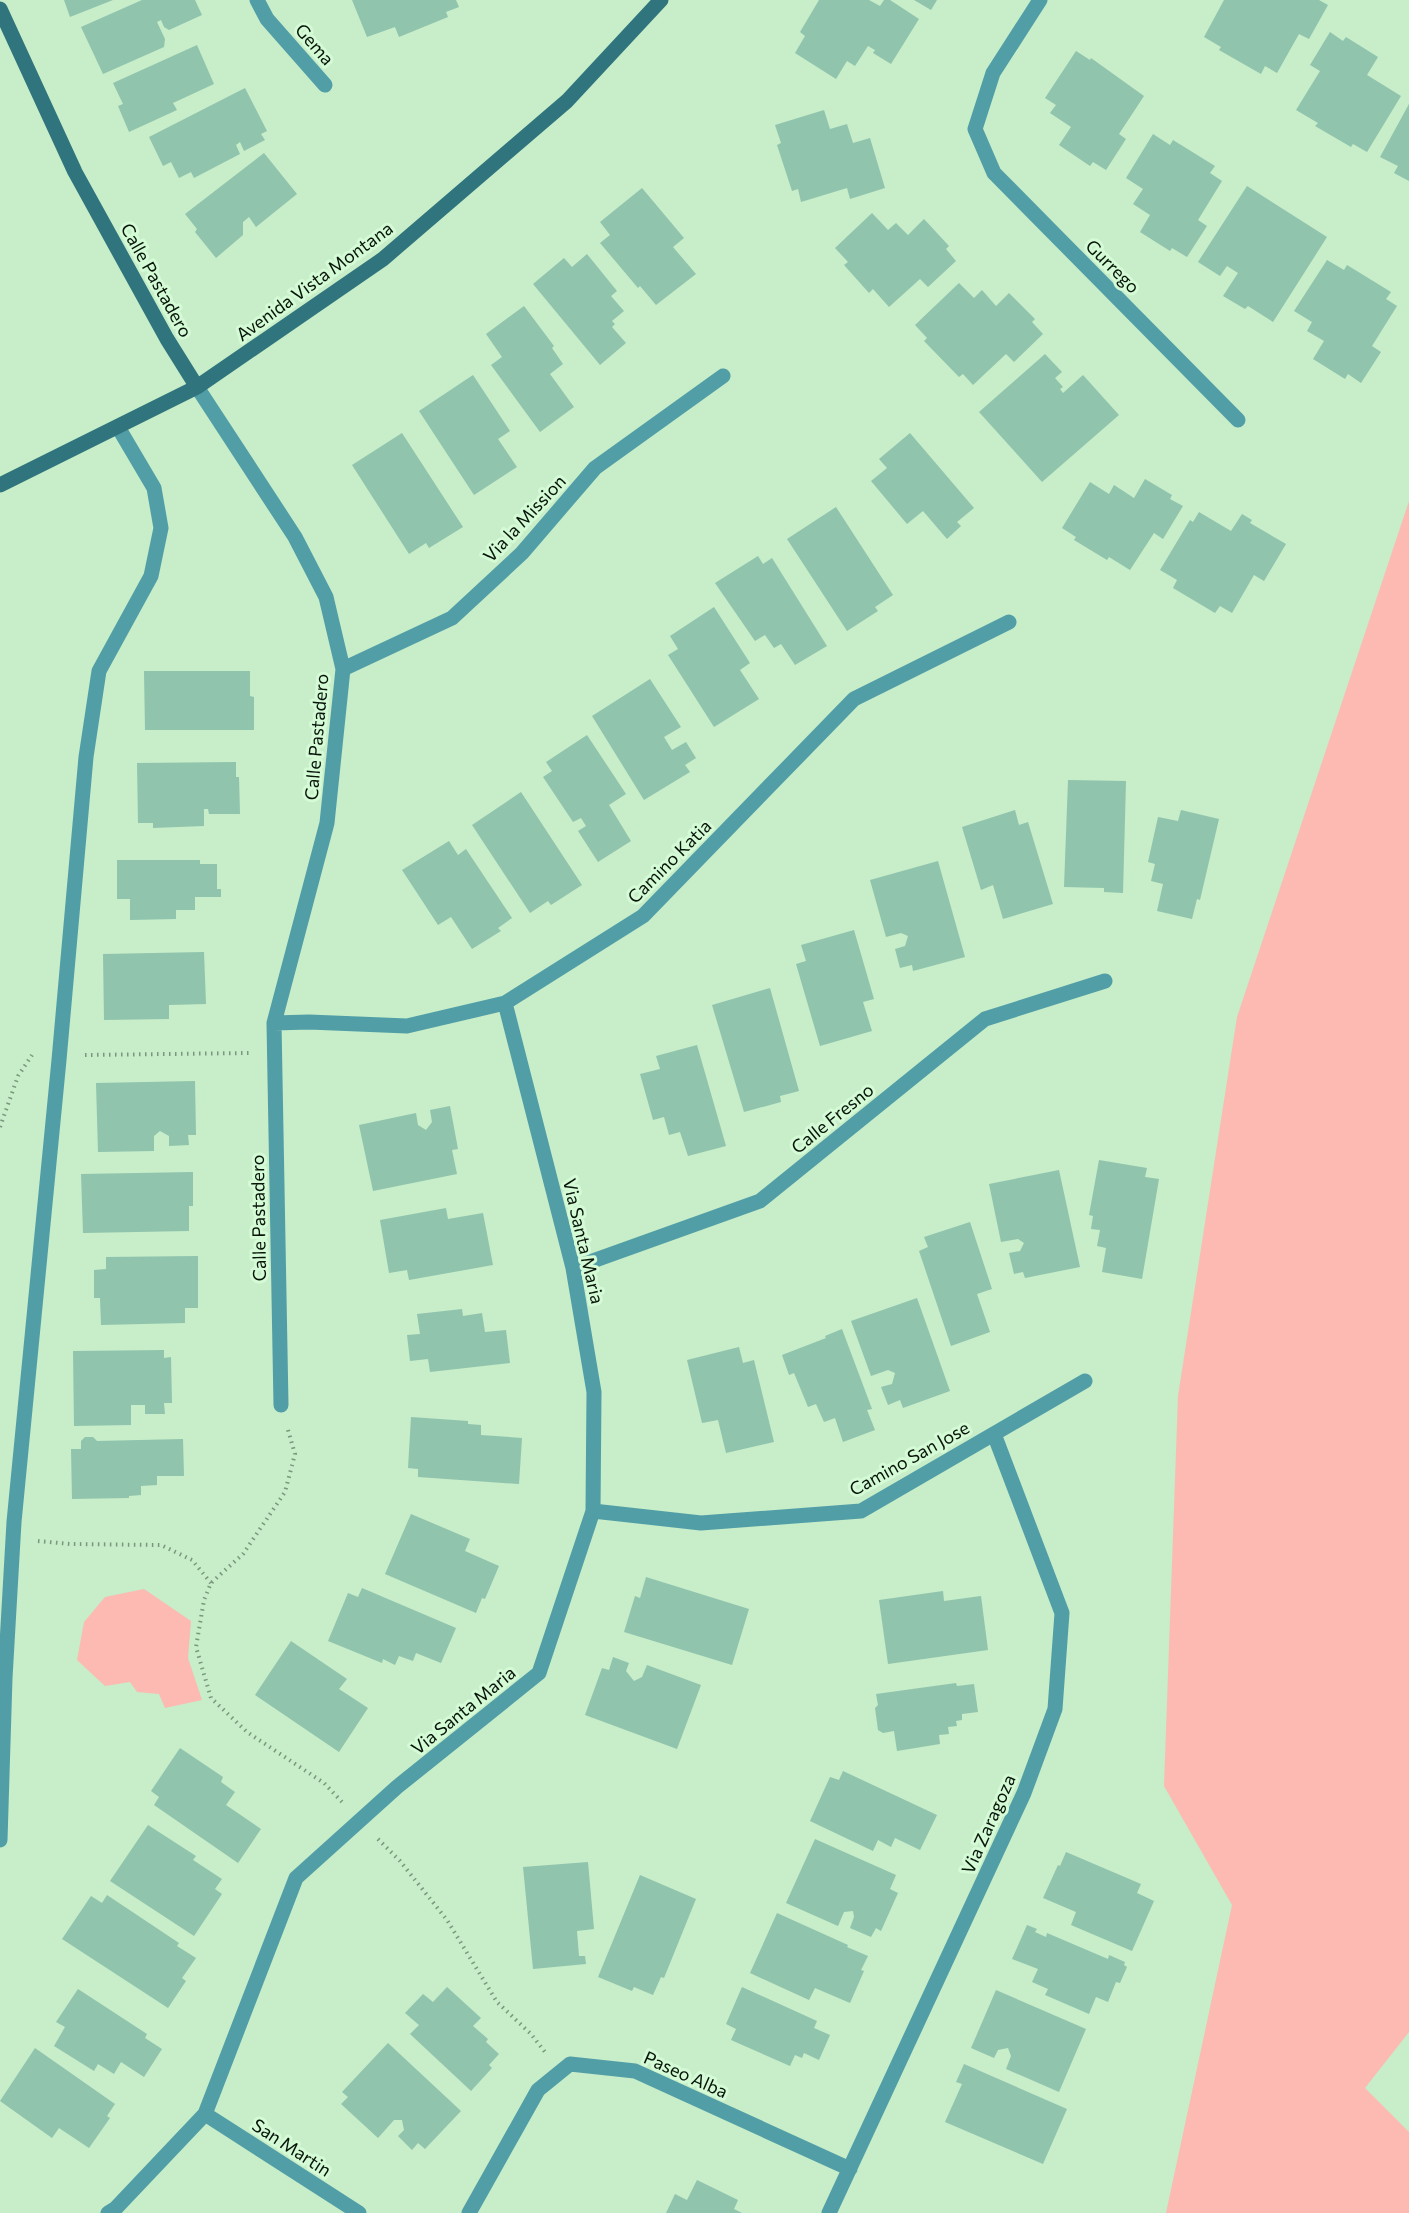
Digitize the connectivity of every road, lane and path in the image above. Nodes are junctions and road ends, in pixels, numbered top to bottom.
1 (257, 0) edge
2 (662, 0) edge
3 (1040, 0) edge
4 (0, 9) edge
5 (325, 85) dead end
6 (723, 376) dead end
7 (197, 387) junction
8 (1238, 420) dead end
9 (118, 427) junction
10 (0, 485) edge
11 (1009, 622) dead end
12 (343, 669) junction
13 (1105, 981) dead end
14 (505, 1003) junction
15 (274, 1023) junction
16 (60, 1051) junction
17 (274, 1053) junction
18 (0, 1127) edge
19 (573, 1268) junction
20 (1085, 1381) dead end
21 (281, 1406) joint
22 (994, 1434) junction
23 (593, 1511) junction
24 (13, 1538) junction
25 (211, 1583) junction
26 (361, 1821) junction
27 (0, 1840) edge
28 (561, 2071) junction
29 (205, 2114) junction
30 (850, 2169) junction
31 (108, 2213) edge
32 (359, 2213) edge
33 (469, 2213) edge
34 (829, 2213) edge

1 - 5 street, Gema
2 - 7 street, Avenida Vista Montana
3 - 8 street, Gurrego
4 - 7 street, Calle Pastadero
6 - 12 street, Via la Mission
7 - 9 street, Avenida Vista Montana
7 - 12 street, Calle Pastadero
9 - 10 street, Avenida Vista Montana
9 - 16 street
11 - 14 street, Camino Katia
12 - 15 street, Calle Pastadero
13 - 19 street, Calle Fresno
14 - 15 street, Camino Katia
14 - 19 street, Via Santa Maria
15 - 17 street, Calle Pastadero
16 - 17 path
16 - 18 path
16 - 24 street
17 - 21 street, Calle Pastadero
19 - 23 street, Via Santa Maria
20 - 22 street, Camino San Jose
21 - 25 path
22 - 23 street, Camino San Jose
22 - 30 street, Via Zaragoza
23 - 26 street, Via Santa Maria
24 - 25 path
24 - 27 street
25 - 26 path
26 - 28 path
26 - 29 street, Via Santa Maria
28 - 30 street, Paseo Alba
28 - 33 street, Paseo Alba
29 - 31 street, Via Santa Maria
29 - 32 street, San Martin
30 - 34 street, Via Zaragoza

